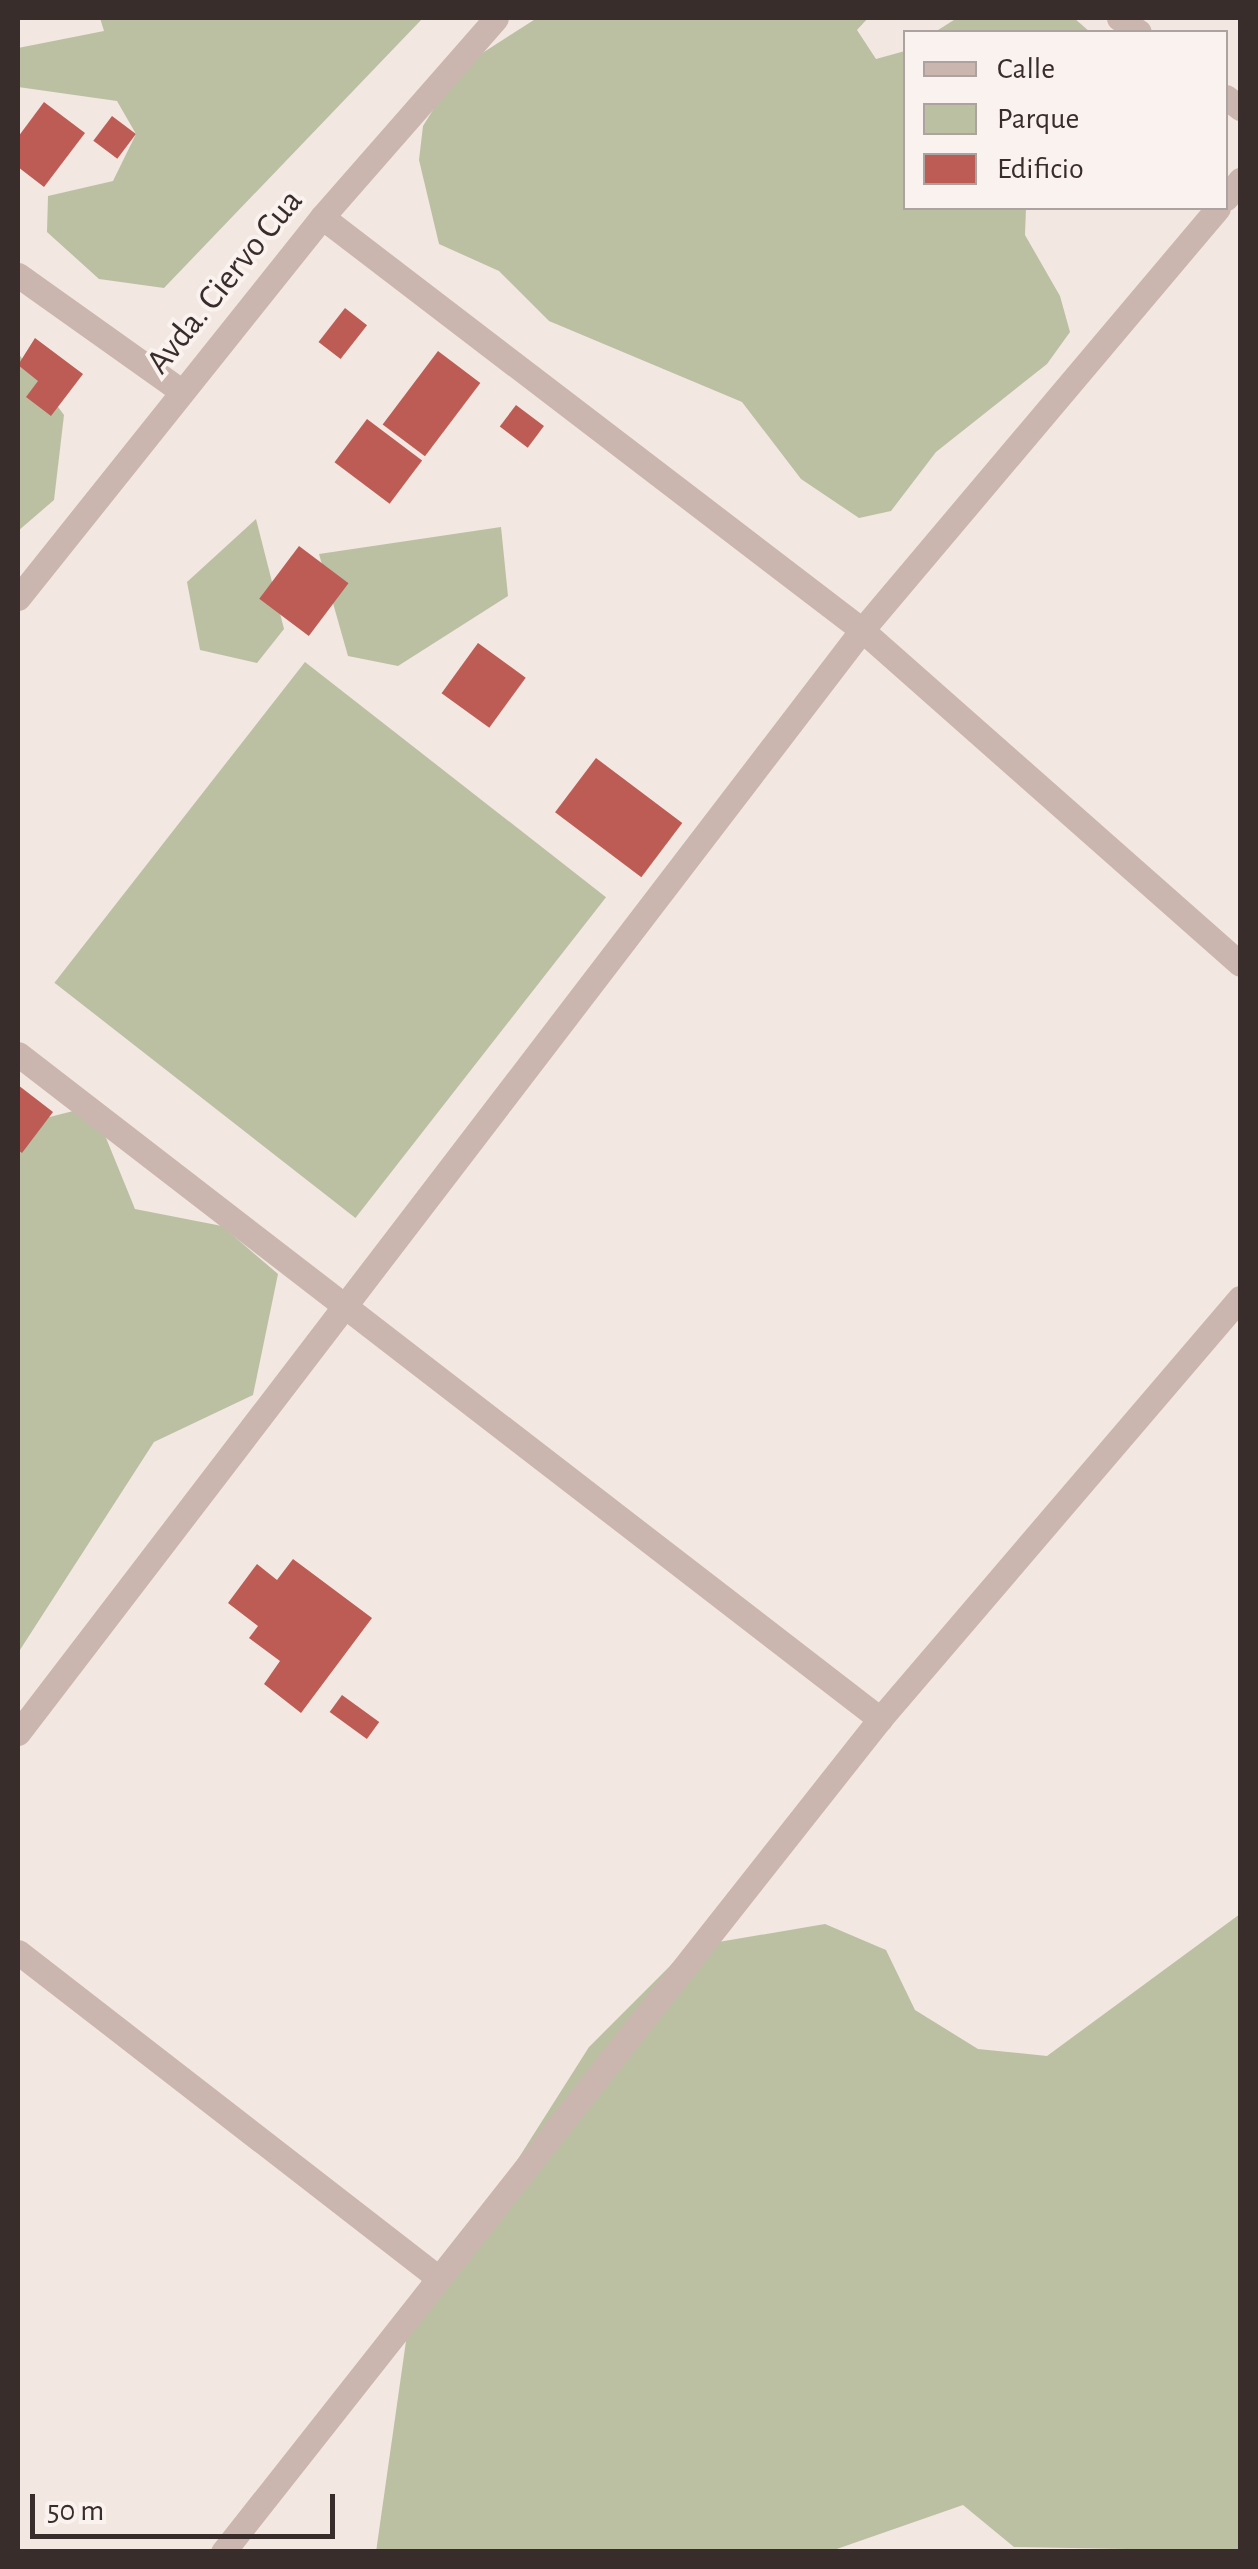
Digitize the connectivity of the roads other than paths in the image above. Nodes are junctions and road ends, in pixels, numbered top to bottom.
1 (496, 18) edge
2 (1216, 210) edge
3 (322, 217) junction
4 (18, 275) edge
5 (181, 392) junction
6 (18, 598) edge
7 (862, 630) junction
8 (1240, 964) edge
9 (18, 1054) edge
10 (1240, 1298) edge
11 (341, 1304) junction
12 (880, 1719) junction
13 (18, 1733) edge
14 (18, 1952) edge
15 (436, 2276) junction
16 (223, 2552) edge

1 - 3 street, Avda. Ciervo Cua
2 - 7 street
3 - 5 street, Avda. Ciervo Cua
3 - 7 street
4 - 5 street
5 - 6 street, Avda. Ciervo Cua
7 - 8 street
7 - 11 street
9 - 11 street
10 - 12 street
11 - 12 street
11 - 13 street
12 - 15 street
14 - 15 street
15 - 16 street

